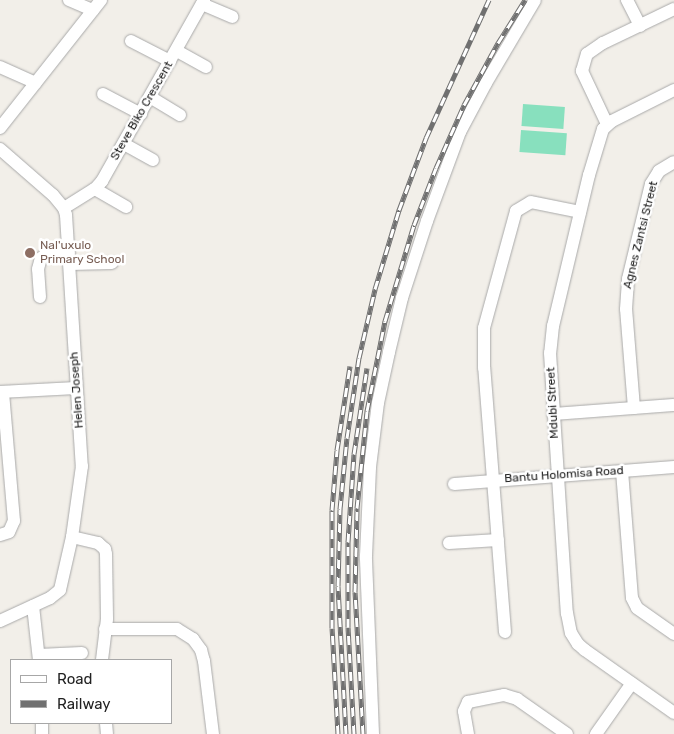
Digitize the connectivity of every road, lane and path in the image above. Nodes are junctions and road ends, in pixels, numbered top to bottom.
1 (69, 0) edge
2 (536, 0) edge
3 (628, 0) edge
4 (203, 2) edge
5 (97, 5) edge
6 (674, 9) edge
7 (232, 17) dead end
8 (640, 26) junction
9 (131, 41) dead end
10 (174, 56) junction
11 (0, 67) edge
12 (206, 67) dead end
13 (36, 83) junction
14 (674, 90) edge
15 (103, 94) dead end
16 (150, 97) junction
17 (141, 114) junction
18 (180, 114) dead end
19 (607, 124) junction
20 (0, 128) edge
21 (124, 144) junction
22 (0, 149) edge
23 (153, 160) dead end
24 (674, 162) edge
25 (95, 189) junction
26 (126, 207) dead end
27 (64, 208) junction
28 (580, 212) junction
29 (69, 259) junction
30 (112, 263) dead end
31 (40, 297) dead end
32 (76, 388) junction
33 (2, 392) edge
34 (674, 405) edge
35 (634, 408) junction
36 (553, 414) junction
37 (674, 467) edge
38 (622, 471) junction
39 (557, 475) junction
40 (494, 480) junction
41 (454, 484) dead end
42 (0, 535) edge
43 (72, 537) junction
44 (498, 540) junction
45 (449, 544) dead end
46 (34, 606) junction
47 (0, 621) edge
48 (105, 629) junction
49 (505, 632) dead end
50 (674, 634) edge
51 (82, 653) dead end
52 (39, 658) edge
53 (102, 659) edge
54 (632, 683) junction
55 (674, 712) edge
56 (213, 734) edge
57 (373, 734) edge
58 (468, 734) edge
59 (567, 734) edge
60 (596, 734) edge

1 - 5 street
2 - 57 street
3 - 8 street
4 - 7 street
4 - 10 street, Steve Biko Crescent
5 - 13 street
6 - 8 street
8 - 19 street
9 - 10 street
10 - 12 street
10 - 16 street, Steve Biko Crescent
11 - 13 street
13 - 20 street
14 - 19 street
15 - 17 street
16 - 17 street, Steve Biko Crescent
16 - 18 street
17 - 21 street, Steve Biko Crescent
19 - 28 street, Mdubi Street
21 - 23 street
21 - 25 street, Steve Biko Crescent
22 - 27 street
24 - 35 street, Agnes Zantsi Street
25 - 26 street
25 - 27 street, Steve Biko Crescent
27 - 29 street, Helen Joseph
28 - 36 street, Mdubi Street
28 - 40 street
29 - 30 street
29 - 31 street
29 - 32 street, Helen Joseph
32 - 33 street
32 - 43 street, Helen Joseph
33 - 42 street
34 - 35 street
35 - 36 street
36 - 39 street, Mdubi Street
37 - 38 street, Bantu Holomisa Road
38 - 39 street, Bantu Holomisa Road
38 - 50 street
39 - 40 street, Bantu Holomisa Road
39 - 54 street, Mdubi Street
40 - 41 street, Bantu Holomisa Road
40 - 44 street
43 - 46 street, Helen Joseph
43 - 48 street
44 - 45 street
44 - 49 street
46 - 47 street, Helen Joseph
46 - 52 street
48 - 53 street
48 - 56 street
51 - 52 street
54 - 55 street, Mdubi Street
54 - 60 street
58 - 59 street

